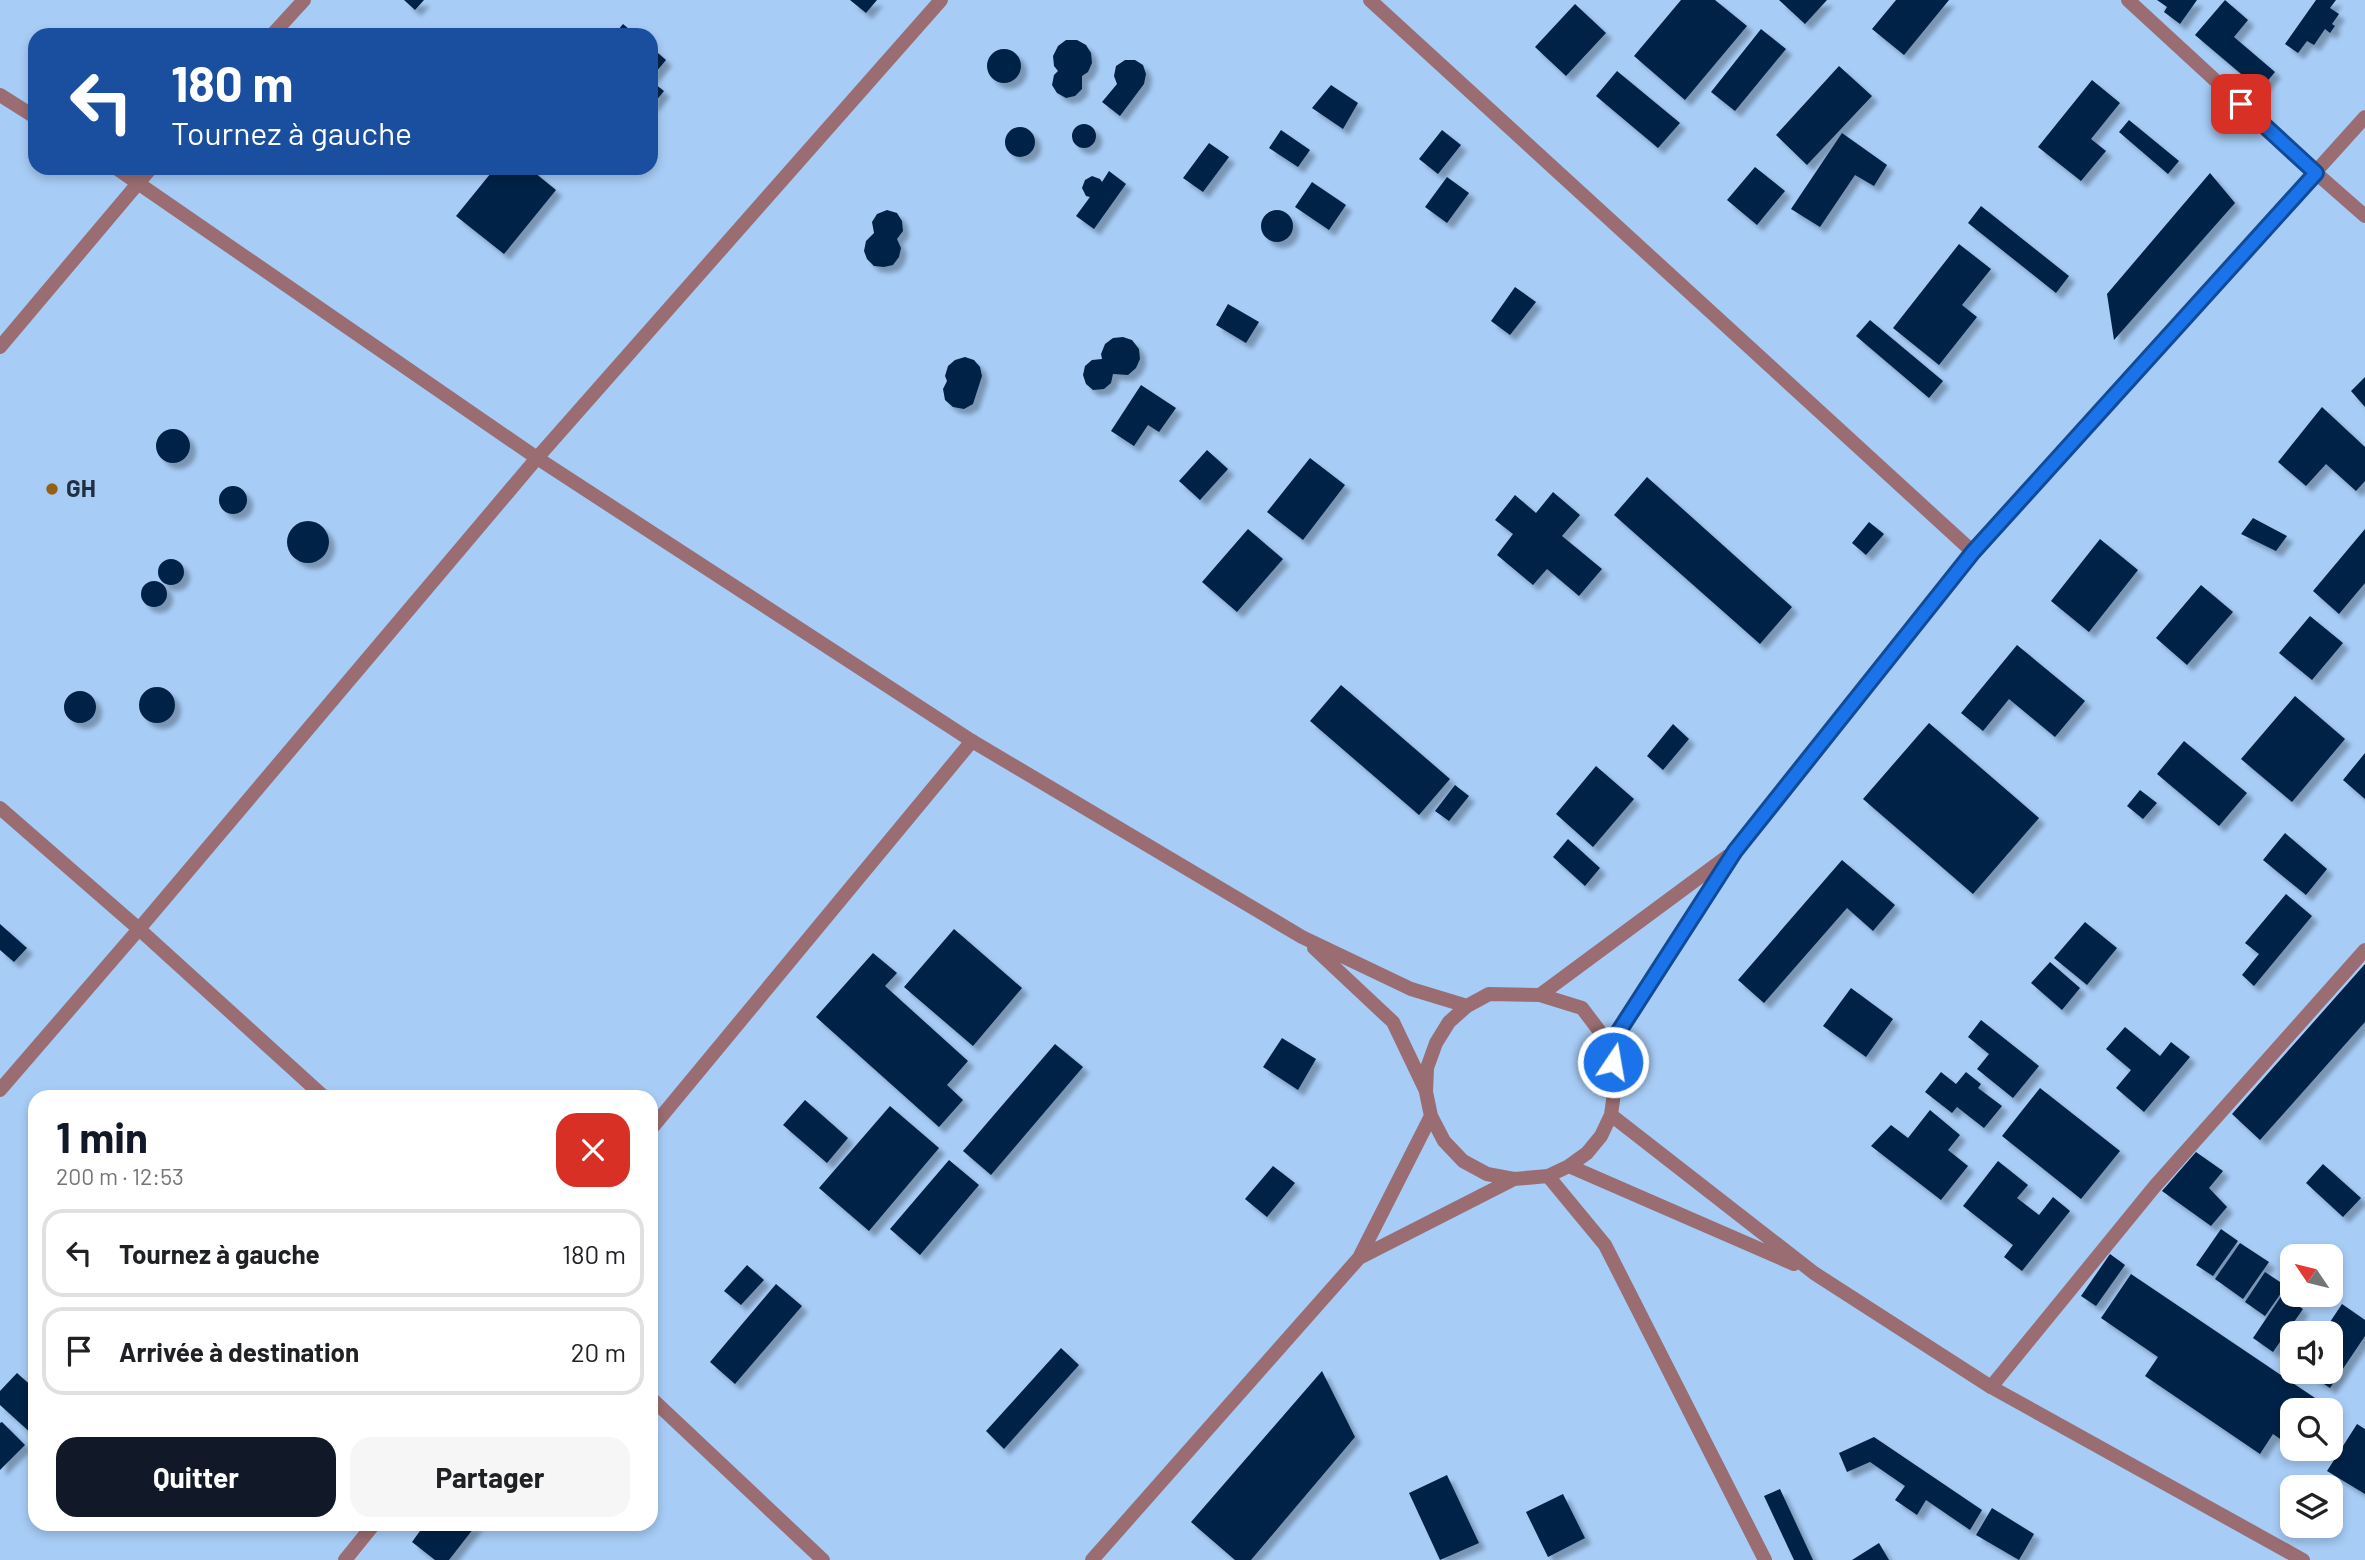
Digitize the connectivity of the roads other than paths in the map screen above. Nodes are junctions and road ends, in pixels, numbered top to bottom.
1 (303, 0) edge
2 (941, 0) edge
3 (1370, 0) edge
4 (2128, 0) edge
5 (278, 28) edge
6 (0, 95) edge
7 (28, 113) edge
8 (2365, 117) edge
9 (2316, 173) junction
10 (128, 175) edge
11 (145, 175) edge
12 (139, 182) junction
13 (2365, 216) edge
14 (0, 347) edge
15 (537, 458) junction
16 (1973, 552) junction
17 (972, 741) junction
18 (0, 808) edge
19 (1735, 851) junction
20 (139, 929) junction
21 (1302, 937) junction
22 (2365, 950) edge
23 (1540, 995) junction
24 (1467, 1006) junction
25 (1610, 1045) junction
26 (0, 1090) edge
27 (316, 1090) edge
28 (1426, 1092) junction
29 (1611, 1115) junction
30 (1431, 1116) junction
31 (658, 1121) edge
32 (1569, 1166) junction
33 (1548, 1176) junction
34 (1514, 1179) junction
35 (1359, 1258) junction
36 (1814, 1273) junction
37 (1991, 1387) junction
38 (658, 1405) edge
39 (368, 1531) edge
40 (345, 1560) edge
41 (823, 1560) edge
42 (1091, 1560) edge
43 (1765, 1560) edge
44 (2303, 1560) edge

1 - 5 street
2 - 15 street
3 - 16 street
4 - 9 street
6 - 7 street
8 - 9 street
9 - 13 street
9 - 16 street
10 - 12 street
11 - 12 street
12 - 14 street
12 - 15 street
15 - 17 street
15 - 20 street
16 - 19 street
17 - 21 street
17 - 31 street
18 - 20 street
19 - 23 street
19 - 25 street
20 - 26 street
20 - 27 street
21 - 24 street
21 - 28 street
22 - 37 street
23 - 24 street
23 - 25 street
24 - 28 street
25 - 29 street
28 - 30 street
29 - 32 street
29 - 36 street
30 - 34 street
30 - 35 street
32 - 33 street
32 - 36 street
33 - 34 street
33 - 43 street
34 - 35 street
35 - 42 street
36 - 37 street
37 - 44 street
38 - 41 street
39 - 40 street

